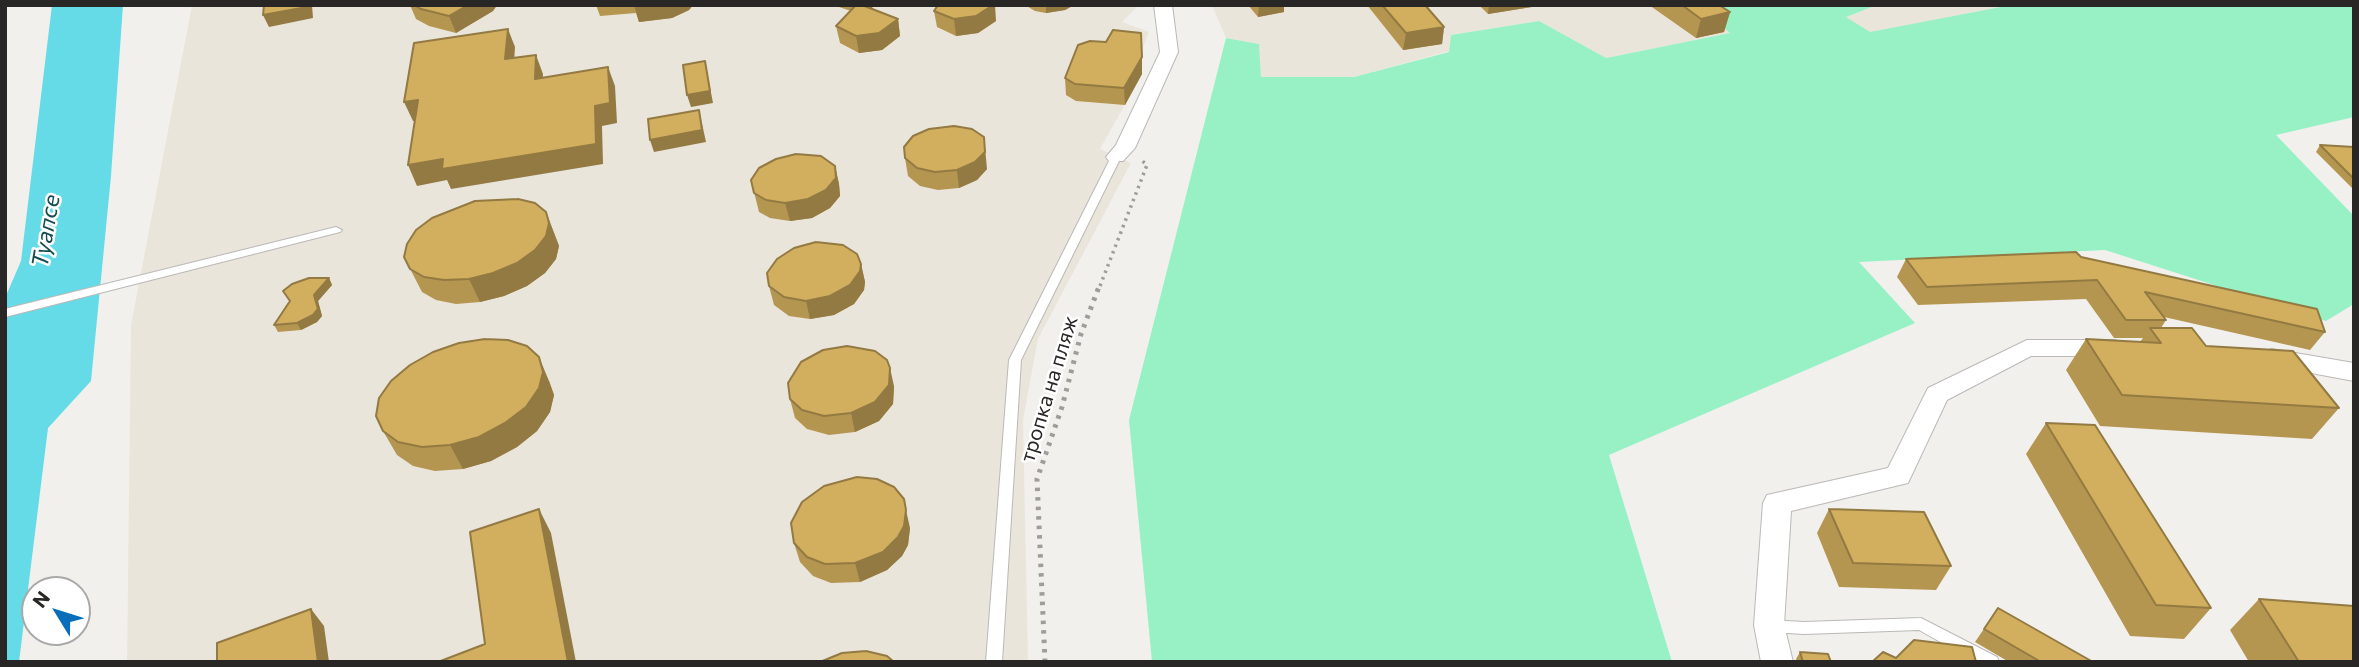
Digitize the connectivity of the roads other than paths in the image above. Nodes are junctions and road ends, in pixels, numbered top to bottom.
1 (1163, 5) edge
2 (1120, 153) joint
3 (336, 230) dead end
4 (5, 313) edge
5 (2138, 349) edge
6 (2247, 354) edge
7 (2353, 373) edge
8 (1769, 625) junction
9 (994, 662) edge
10 (1777, 662) edge
11 (1991, 662) edge

1 - 2 street
2 - 9 lane
3 - 4 lane
5 - 8 street
6 - 7 street
8 - 10 street
8 - 11 lane

